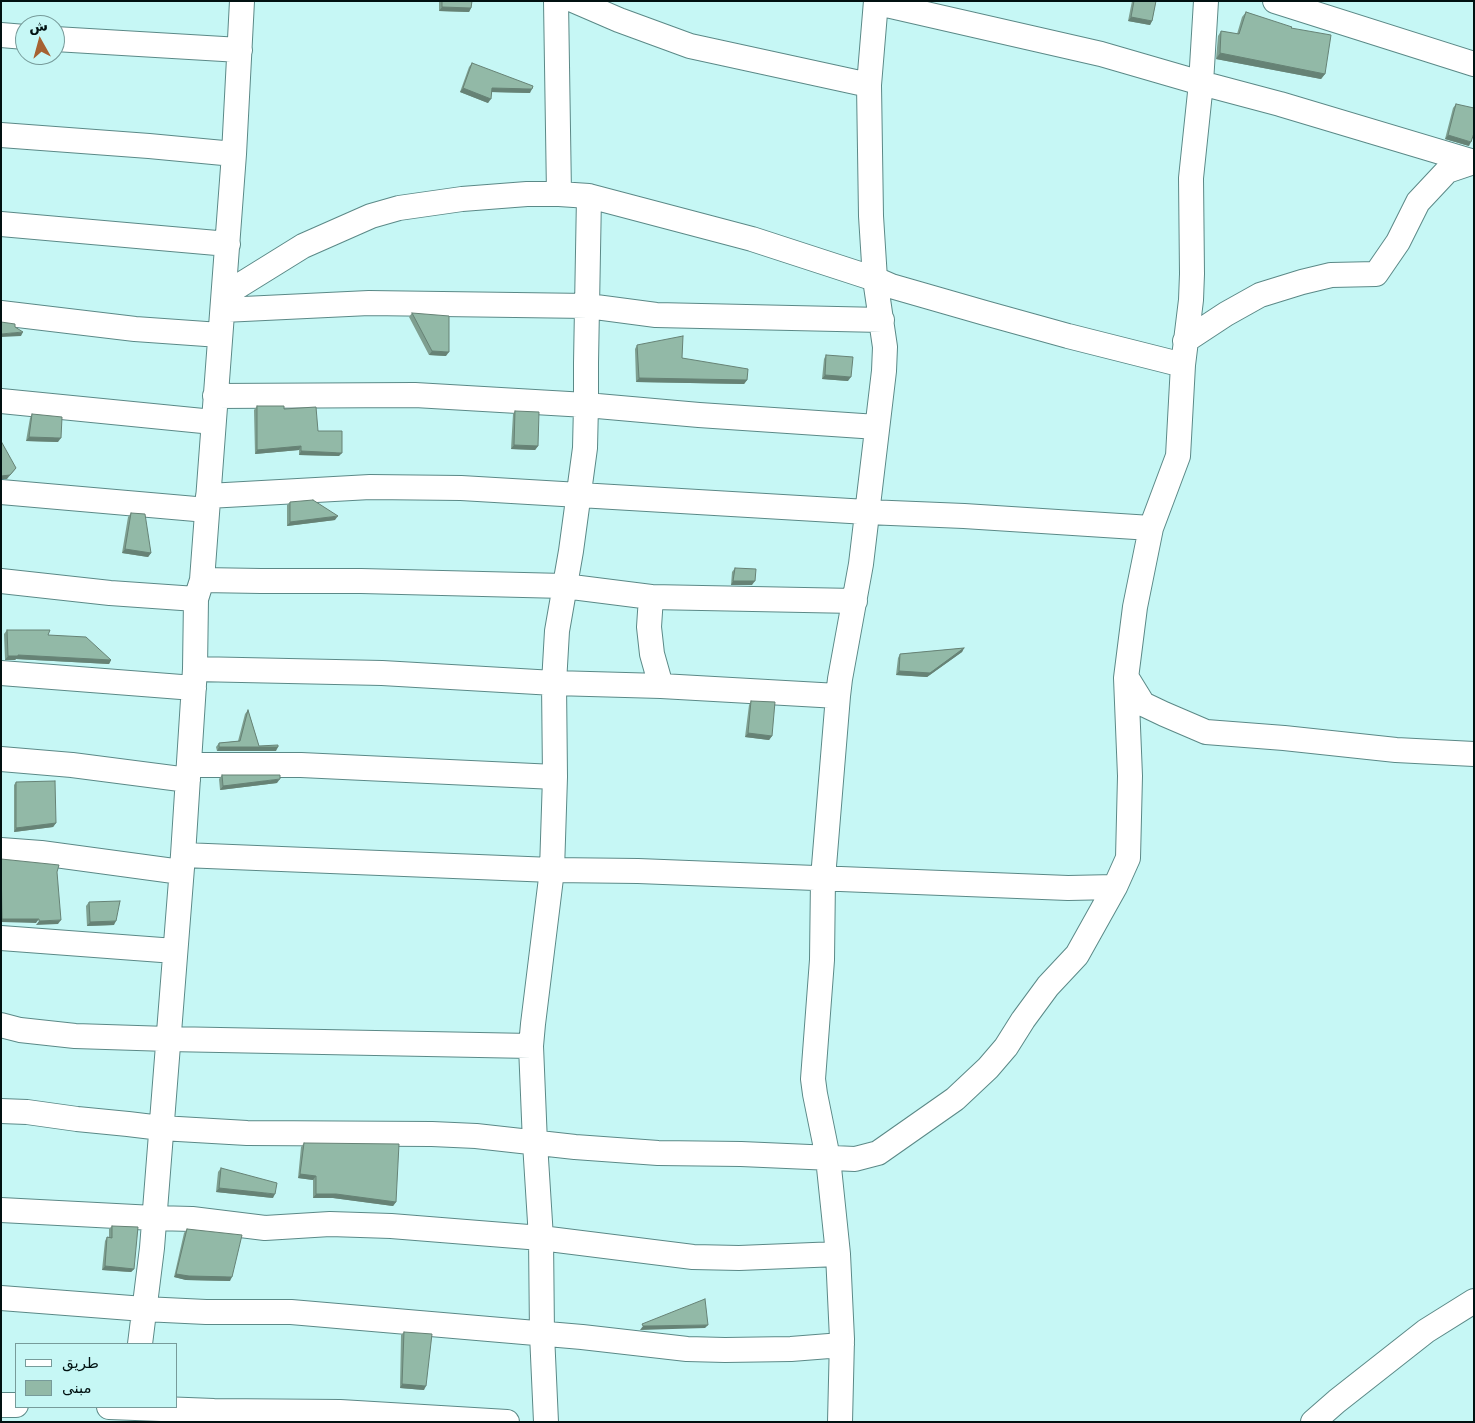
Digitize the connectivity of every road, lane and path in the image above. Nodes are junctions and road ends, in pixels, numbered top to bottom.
1 (242, 1) edge
2 (556, 1) edge
3 (576, 1) edge
4 (1206, 1) edge
5 (1275, 1) edge
6 (1, 35) edge
7 (15, 36) edge
8 (65, 39) edge
9 (240, 50) junction
10 (1474, 64) edge
11 (1201, 84) junction
12 (869, 85) junction
13 (1, 135) edge
14 (234, 154) junction
15 (559, 194) junction
16 (589, 196) junction
17 (1, 224) edge
18 (228, 244) junction
19 (875, 278) junction
20 (223, 303) junction
21 (588, 306) junction
22 (1, 313) edge
23 (882, 320) junction
24 (220, 335) junction
25 (1185, 341) junction
26 (1183, 365) junction
27 (215, 396) junction
28 (1, 401) edge
29 (586, 405) junction
30 (213, 422) junction
31 (877, 427) junction
32 (1, 492) edge
33 (579, 495) junction
34 (207, 503) junction
35 (867, 512) junction
36 (1151, 528) junction
37 (1, 582) edge
38 (564, 586) junction
39 (199, 589) junction
40 (651, 597) junction
41 (855, 601) junction
42 (1, 673) edge
43 (194, 678) junction
44 (1126, 678) junction
45 (554, 683) junction
46 (661, 686) junction
47 (838, 696) junction
48 (1474, 754) edge
49 (1, 759) edge
50 (188, 772) junction
51 (555, 777) junction
52 (1, 850) edge
53 (182, 863) junction
54 (552, 870) junction
55 (823, 878) junction
56 (1116, 887) junction
57 (1, 938) edge
58 (175, 951) junction
59 (1, 1025) edge
60 (168, 1040) junction
61 (532, 1046) junction
62 (1, 1111) edge
63 (161, 1128) junction
64 (535, 1143) junction
65 (828, 1158) junction
66 (1, 1210) edge
67 (154, 1218) junction
68 (540, 1238) junction
69 (838, 1254) junction
70 (1, 1298) edge
71 (1474, 1302) edge
72 (144, 1309) junction
73 (542, 1334) junction
74 (140, 1343) edge
75 (842, 1345) junction
76 (1, 1405) edge
77 (15, 1405) edge
78 (134, 1408) edge
79 (154, 1408) edge
80 (132, 1422) edge
81 (508, 1422) edge
82 (546, 1422) edge
83 (840, 1422) edge
84 (1313, 1422) edge

1 - 9 street
2 - 15 street
3 - 12 street
4 - 11 street
5 - 10 street
6 - 7 street
8 - 9 street
9 - 14 street
11 - 12 street
11 - 25 street
11 - 25 street
12 - 19 street
13 - 14 street
14 - 18 street
15 - 16 street
15 - 20 street
16 - 19 street
16 - 21 street
17 - 18 street
18 - 20 street
19 - 23 street
19 - 26 street
20 - 21 street
20 - 24 street
21 - 23 street
21 - 29 street
22 - 24 street
23 - 31 street
24 - 27 street
25 - 26 street
26 - 36 street
27 - 29 street
27 - 30 street
28 - 30 street
29 - 31 street
29 - 33 street
30 - 34 street
31 - 35 street
32 - 34 street
33 - 34 street
33 - 35 street
33 - 38 street
34 - 39 street
35 - 36 street
35 - 41 street
36 - 44 street
37 - 39 street
38 - 39 street
38 - 40 street
38 - 45 street
39 - 43 street
40 - 41 street
40 - 46 street
41 - 47 street
42 - 43 street
43 - 45 street
43 - 50 street
44 - 48 street
44 - 56 street
45 - 46 street
45 - 51 street
46 - 47 street
47 - 55 street
49 - 50 street
50 - 51 street
50 - 53 street
51 - 54 street
52 - 53 street
53 - 54 street
53 - 58 street
54 - 55 street
54 - 61 street
55 - 56 street
55 - 65 street
56 - 65 street
57 - 58 street
58 - 60 street
59 - 60 street
60 - 61 street
60 - 63 street
61 - 64 street
62 - 63 street
63 - 64 street
63 - 67 street
64 - 65 street
64 - 68 street
65 - 69 street
66 - 67 street
67 - 68 street
67 - 72 street
68 - 69 street
68 - 73 street
69 - 75 street
70 - 72 street
71 - 84 street
72 - 73 street
72 - 74 street
73 - 75 street
73 - 82 street
75 - 83 street
76 - 77 street
78 - 80 street
79 - 81 street

